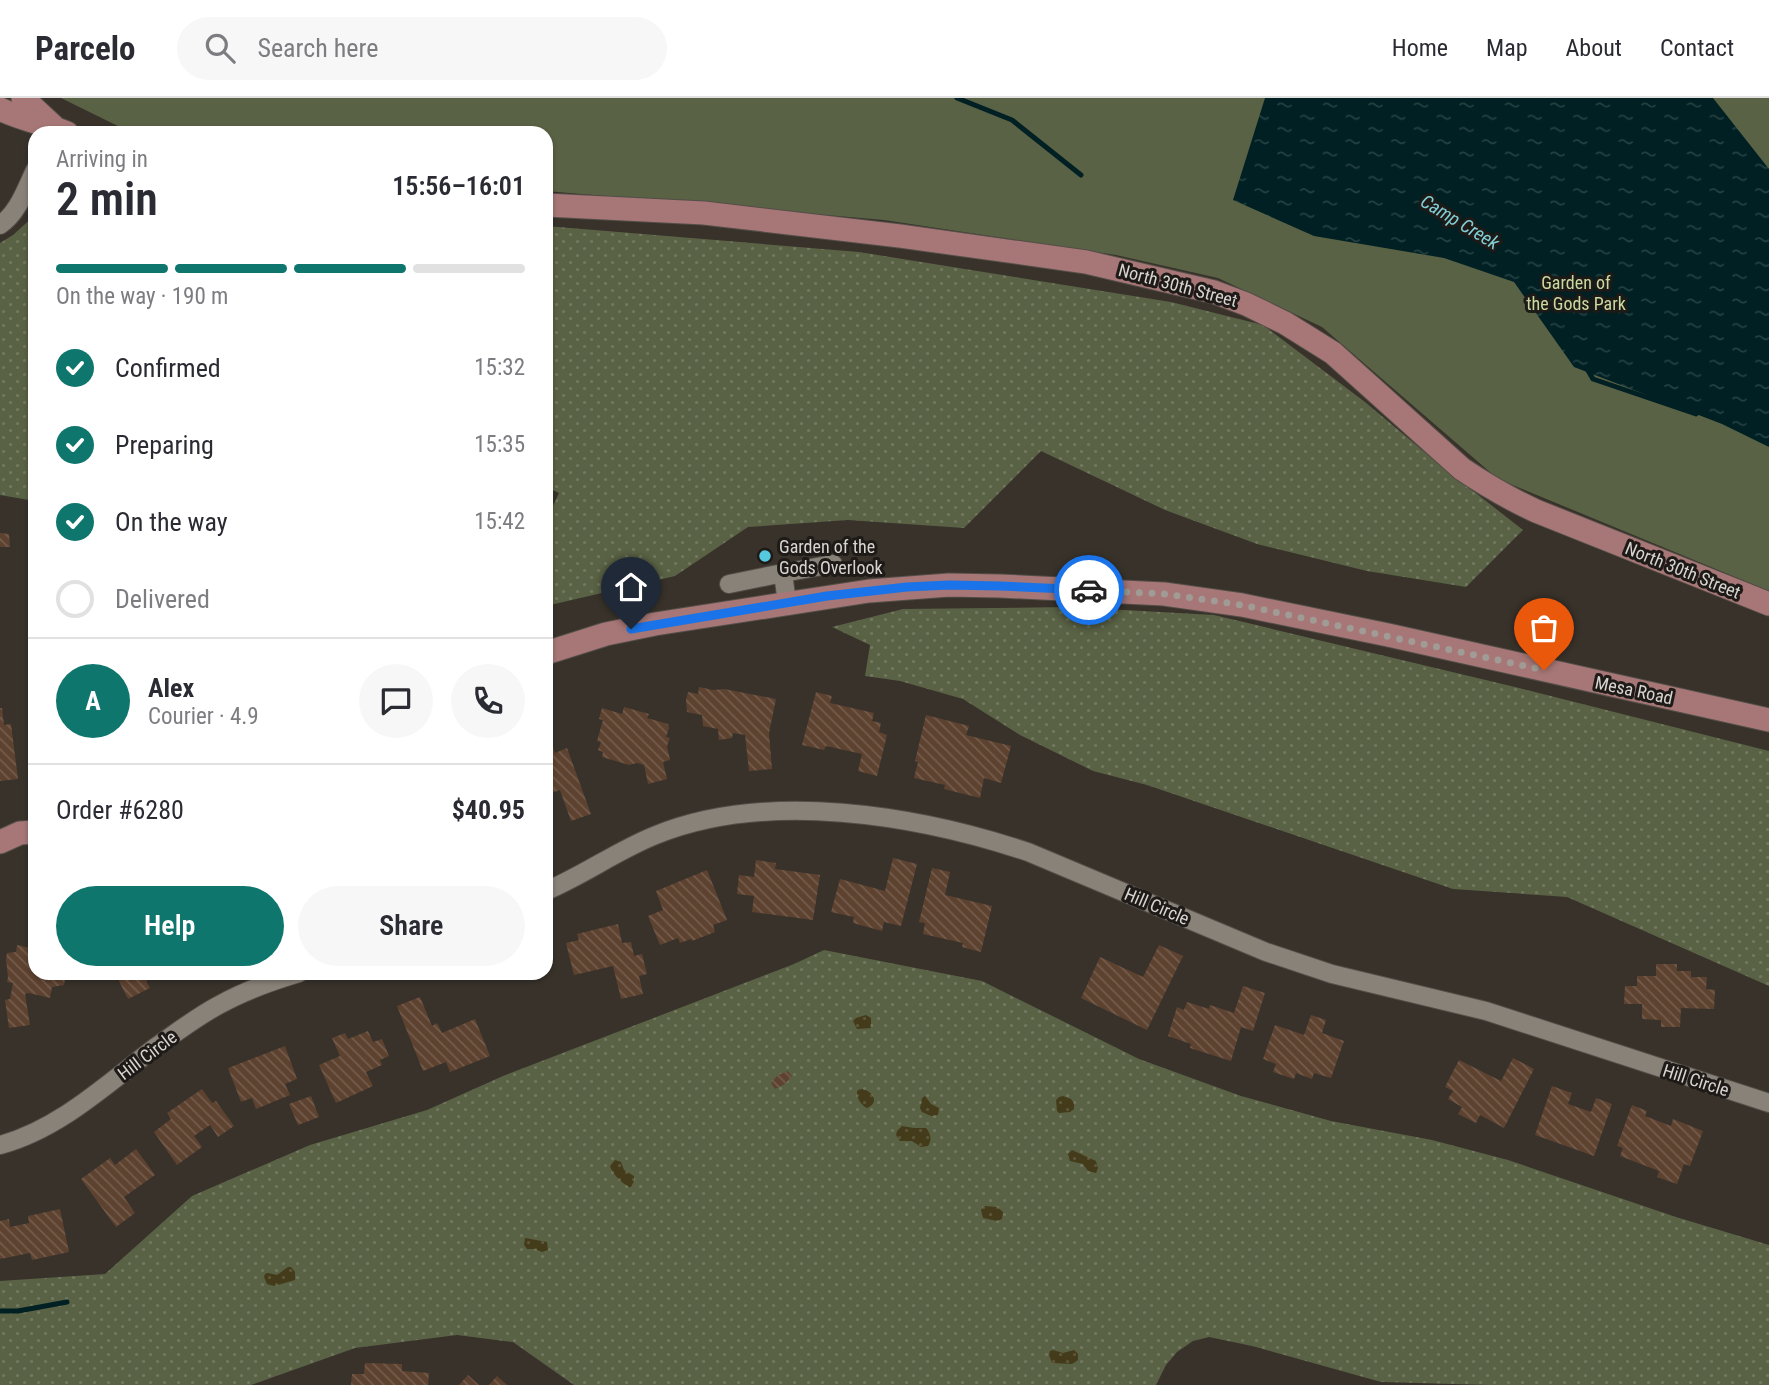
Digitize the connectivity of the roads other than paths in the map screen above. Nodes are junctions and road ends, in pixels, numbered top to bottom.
1 (23, 98) edge
2 (0, 109) edge
3 (44, 126) edge
4 (54, 126) edge
5 (28, 184) edge
6 (553, 205) edge
7 (0, 225) edge
8 (833, 564) dead end
9 (783, 573) junction
10 (729, 584) dead end
11 (787, 603) junction
12 (1769, 604) edge
13 (553, 651) edge
14 (1769, 720) edge
15 (553, 888) edge
16 (280, 980) edge
17 (1769, 1103) edge
18 (0, 1145) edge

1 - 4 main road
2 - 3 main road
5 - 7 street
6 - 12 main road, North 30th Street
8 - 9 street
9 - 10 street
9 - 11 street
11 - 13 main road, Mesa Road
11 - 14 main road, Mesa Road
15 - 17 street, Hill Circle
16 - 18 street, Hill Circle

